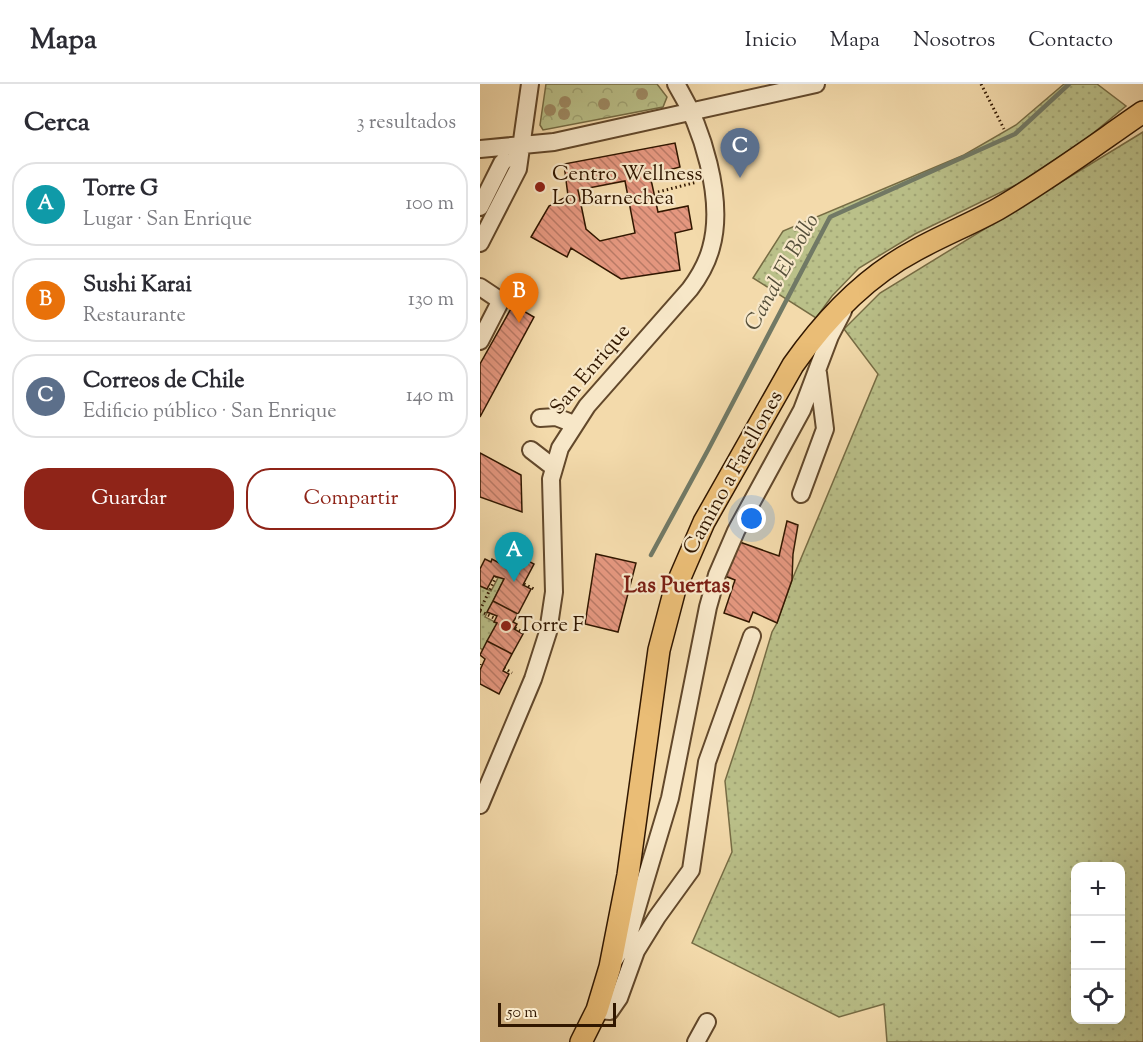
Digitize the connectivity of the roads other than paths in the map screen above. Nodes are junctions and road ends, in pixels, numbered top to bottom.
1 (530, 84) edge
2 (676, 84) edge
3 (816, 84) edge
4 (1143, 112) edge
5 (692, 113) junction
6 (522, 144) junction
7 (480, 149) edge
8 (480, 207) edge
9 (480, 243) edge
10 (480, 287) edge
11 (847, 300) junction
12 (480, 341) edge
13 (817, 369) junction
14 (540, 418) dead end
15 (574, 424) junction
16 (531, 450) dead end
17 (553, 466) junction
18 (801, 494) dead end
19 (752, 636) dead end
20 (480, 805) edge
21 (610, 967) junction
22 (597, 1010) junction
23 (707, 1022) dead end
24 (581, 1042) edge
25 (696, 1042) edge

1 - 6 street
2 - 5 street, San Enrique
3 - 5 street
4 - 11 main road, Camino a Farellones
5 - 6 street
5 - 15 street, San Enrique
6 - 7 street
6 - 8 street
6 - 9 street
10 - 12 street
11 - 13 street
11 - 21 main road, Camino a Farellones
13 - 18 street
13 - 21 street
14 - 15 street
15 - 17 street, San Enrique
16 - 17 street
17 - 20 street, San Enrique
19 - 22 street
21 - 22 main road, Camino a Farellones
22 - 24 main road, Camino a Farellones
23 - 25 street

